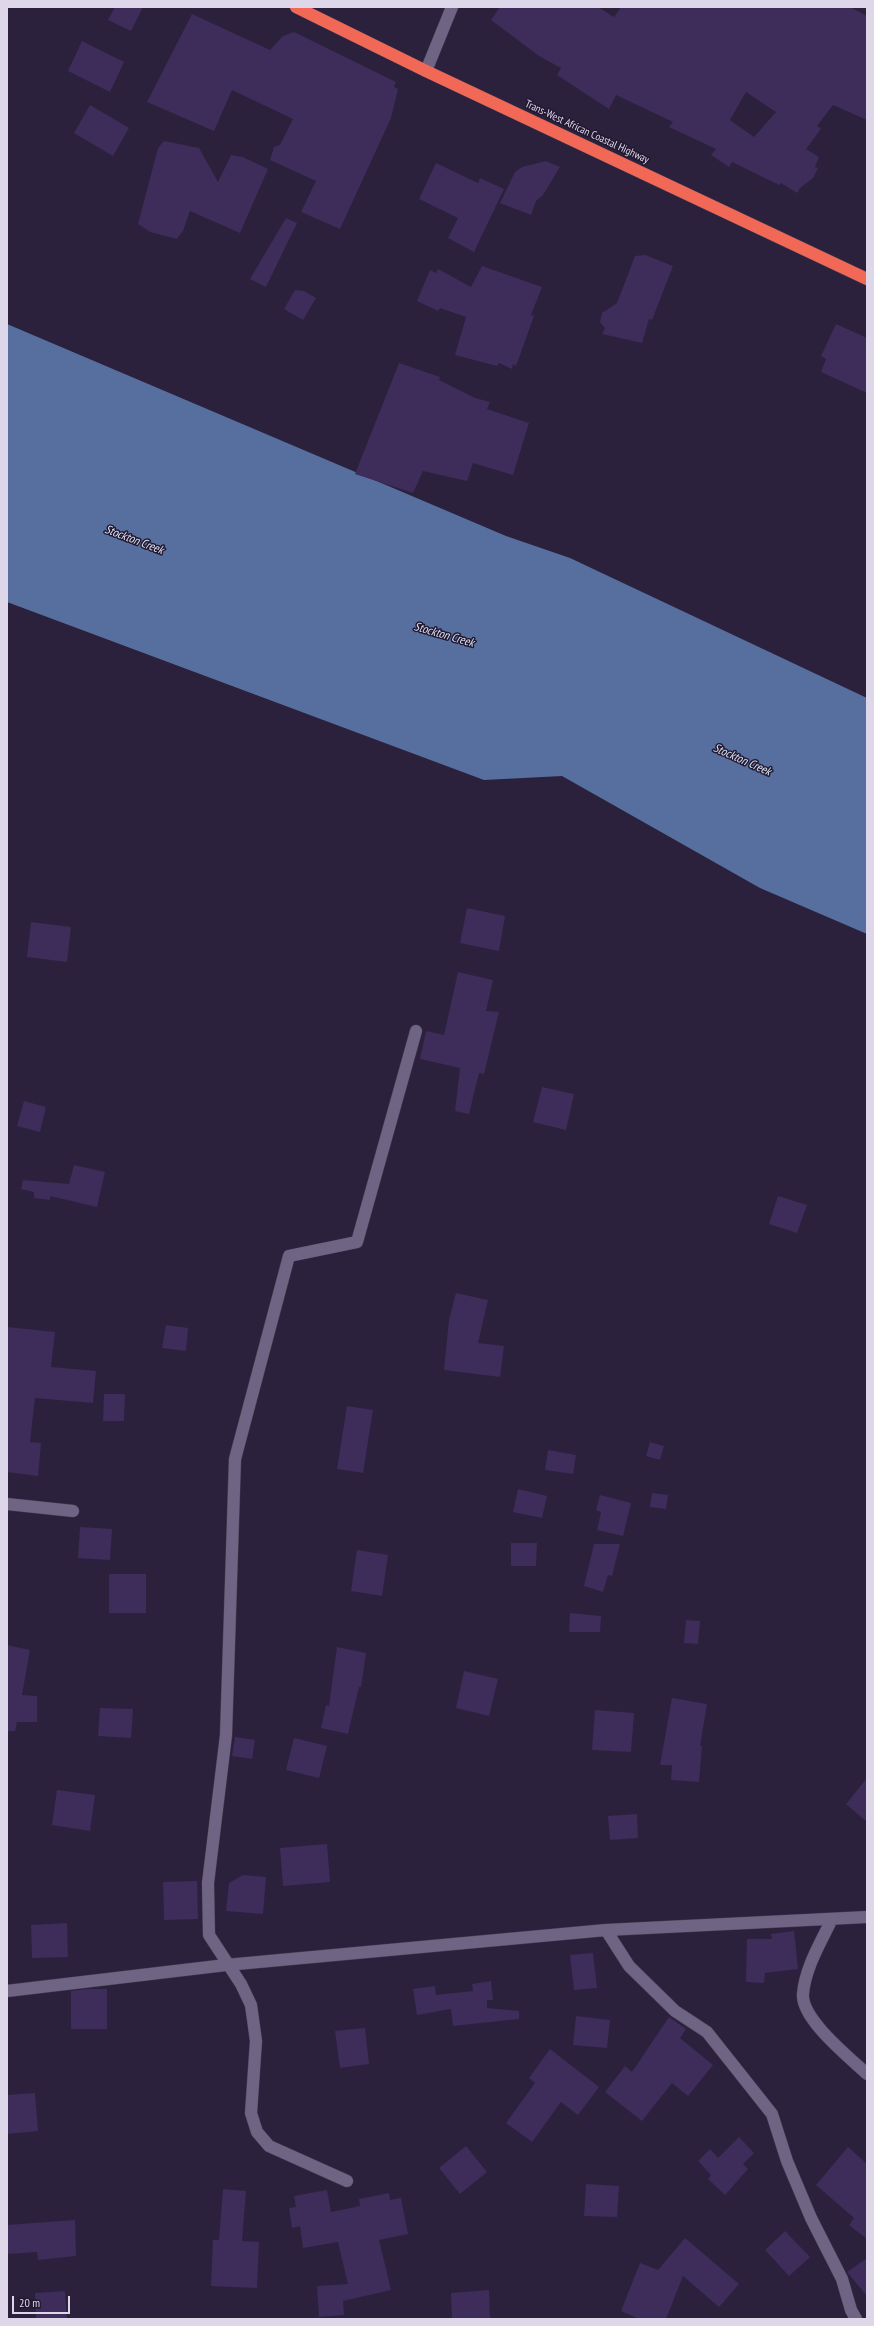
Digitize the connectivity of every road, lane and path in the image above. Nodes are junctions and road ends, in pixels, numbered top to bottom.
1 (296, 7) edge
2 (452, 7) edge
3 (426, 71) junction
4 (867, 279) edge
5 (416, 1031) dead end
6 (7, 1504) edge
7 (73, 1511) dead end
8 (867, 1917) edge
9 (832, 1919) junction
10 (606, 1930) junction
11 (226, 1965) junction
12 (7, 1991) edge
13 (867, 2074) edge
14 (346, 2181) dead end
15 (856, 2319) edge

1 - 3 highway, Trans-West African Coastal Highway
2 - 3 street
3 - 4 highway, Trans-West African Coastal Highway
5 - 11 street
6 - 7 street
8 - 9 street
9 - 10 street
9 - 13 street
10 - 11 street
10 - 15 street
11 - 12 street
11 - 14 street

